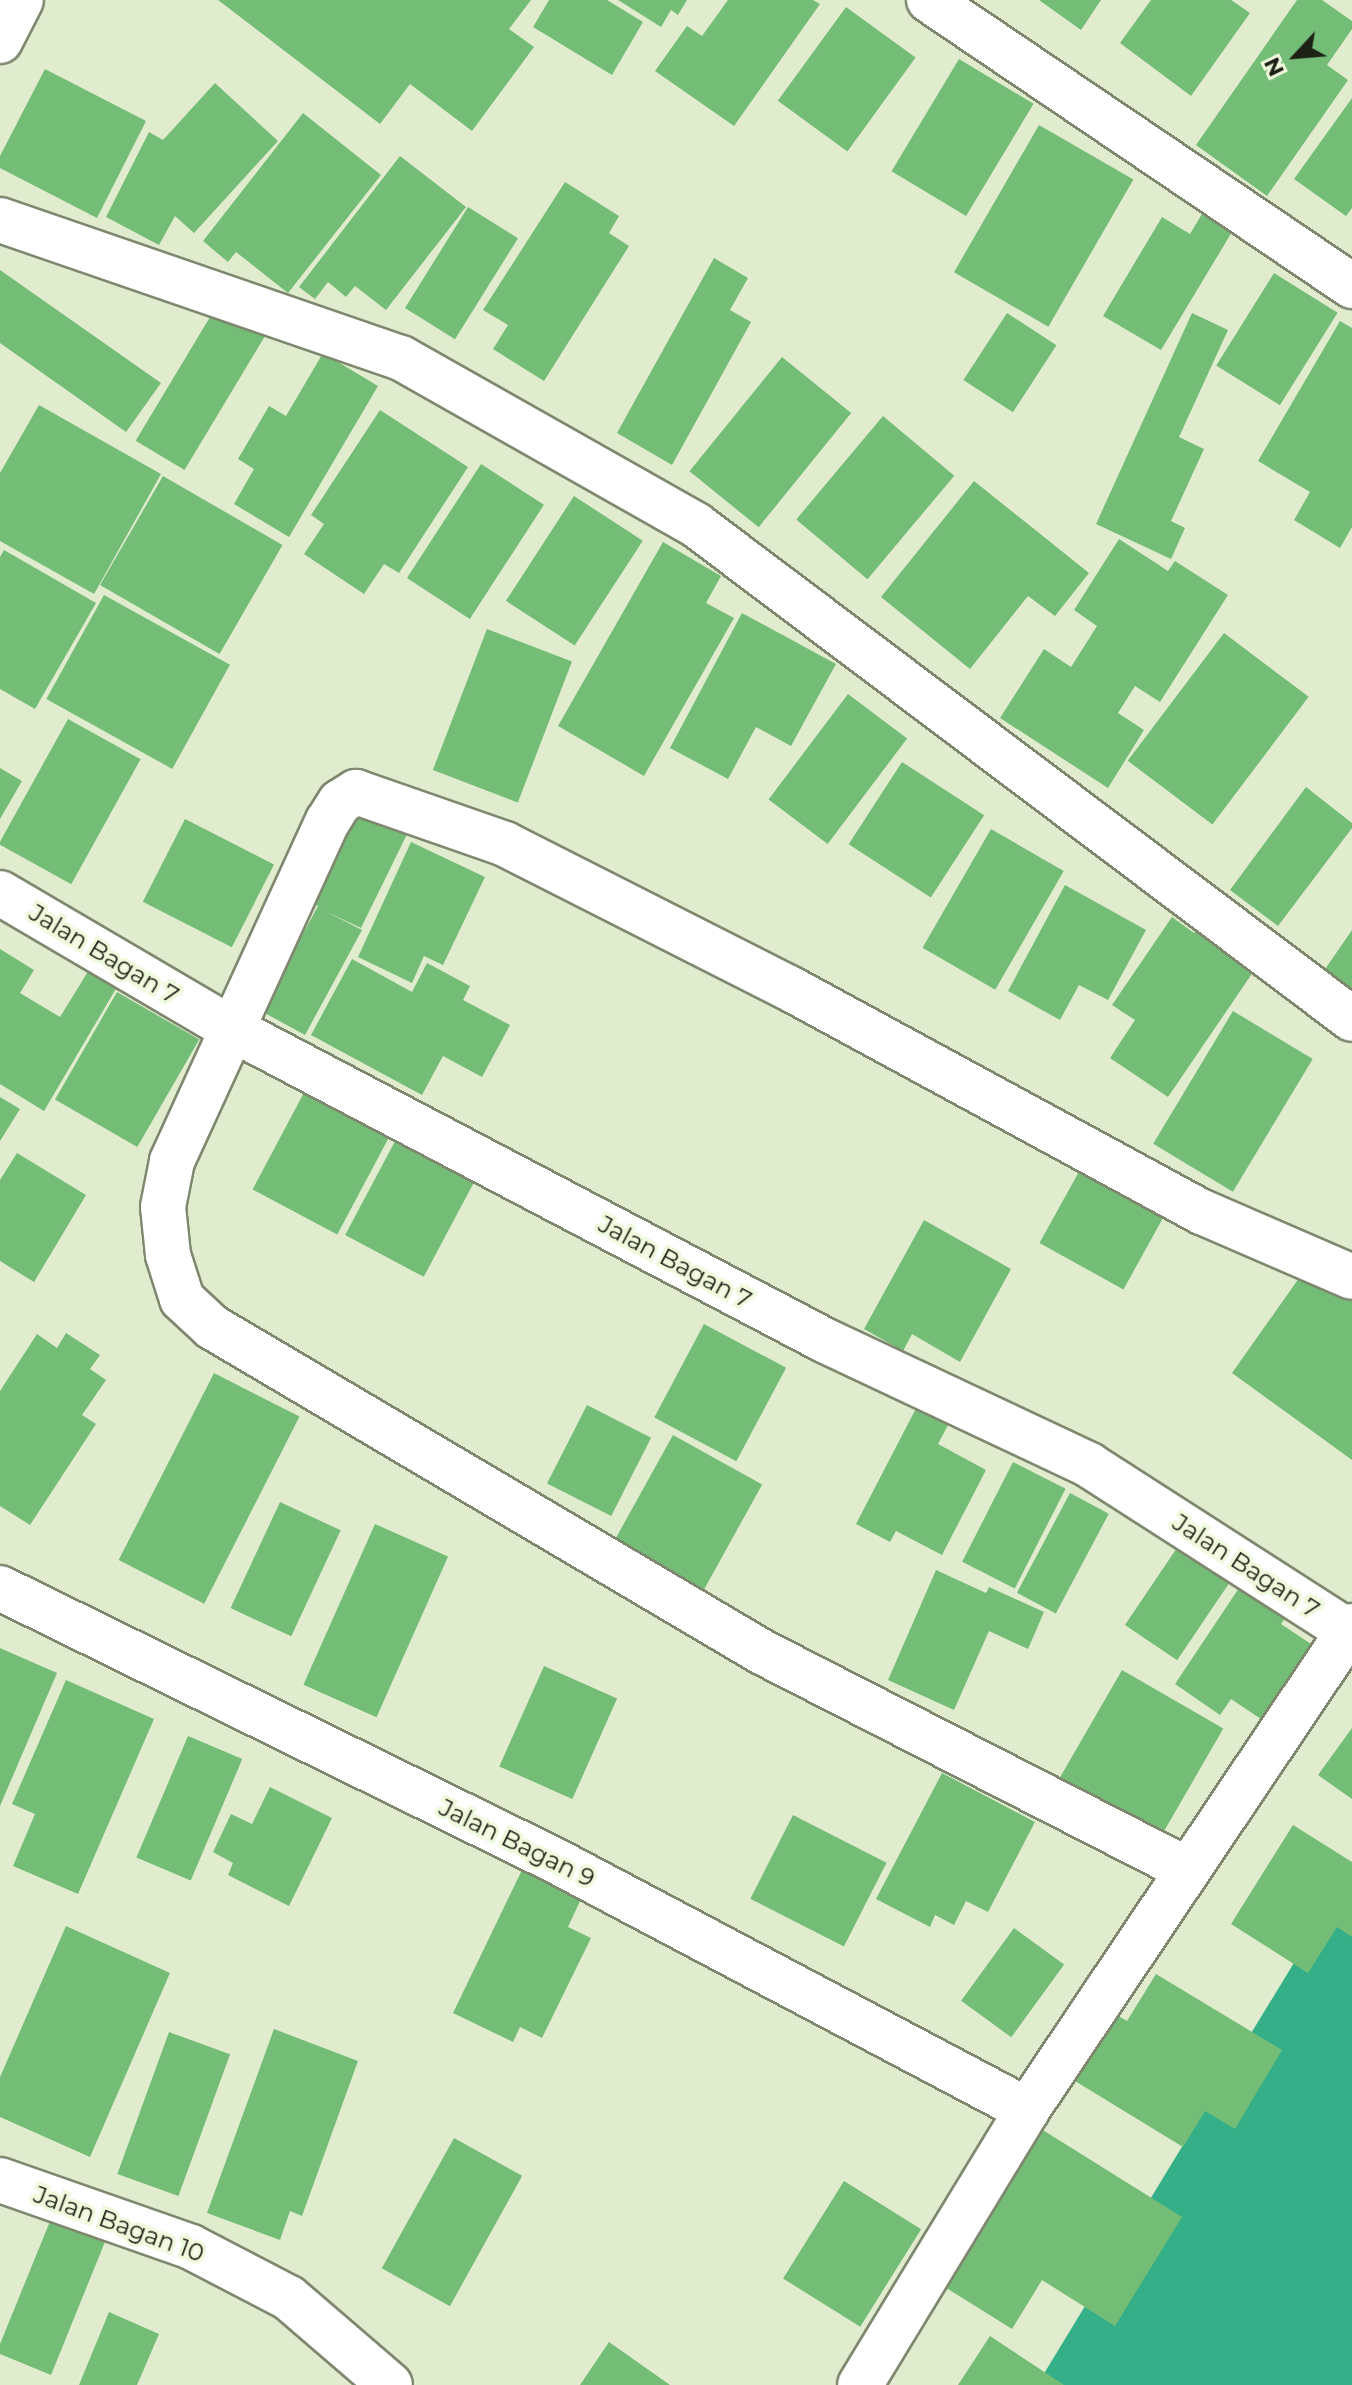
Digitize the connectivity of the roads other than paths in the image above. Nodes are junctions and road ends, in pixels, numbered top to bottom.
1 (21, 0) edge
2 (929, 0) edge
3 (0, 41) edge
4 (0, 220) edge
5 (1352, 286) edge
6 (0, 893) edge
7 (1352, 1019) edge
8 (230, 1028) junction
9 (1352, 1277) edge
10 (0, 1588) edge
11 (1350, 1628) edge
12 (1188, 1870) junction
13 (1027, 2110) junction
14 (0, 2180) edge
15 (390, 2385) edge
16 (860, 2385) edge

1 - 3 street
2 - 5 street
4 - 7 street
6 - 8 street, Jalan Bagan 7
8 - 9 street
8 - 11 street, Jalan Bagan 7
8 - 12 street
10 - 13 street, Jalan Bagan 9
11 - 12 street
12 - 13 street
13 - 16 street
14 - 15 street, Jalan Bagan 10

